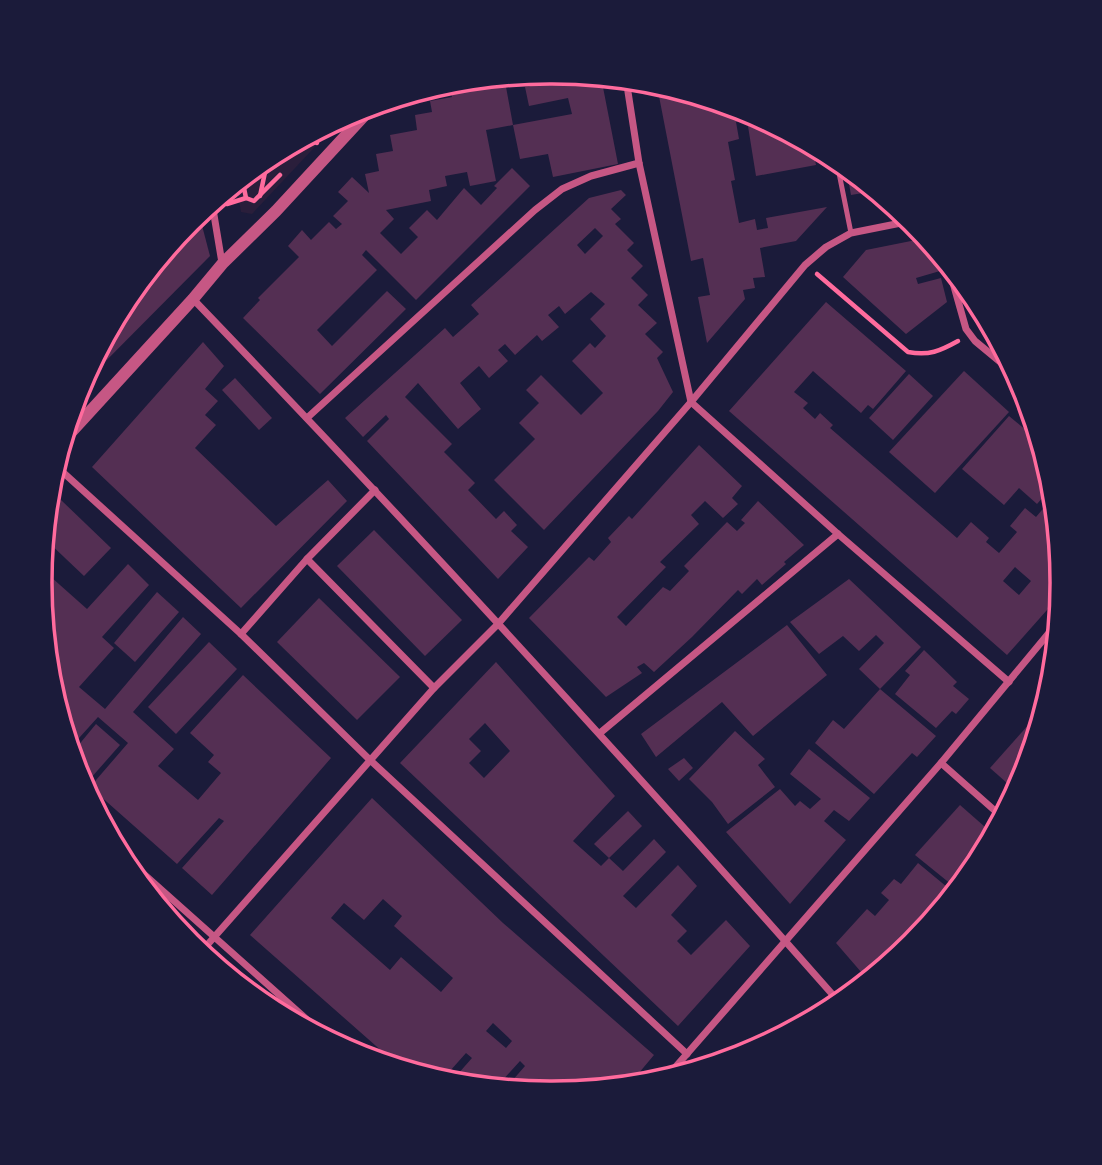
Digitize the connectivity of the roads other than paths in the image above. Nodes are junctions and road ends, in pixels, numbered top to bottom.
1 (628, 90) edge
2 (356, 124) edge
3 (639, 163) junction
4 (840, 177) edge
5 (214, 215) edge
6 (897, 224) edge
7 (851, 233) junction
8 (223, 263) junction
9 (955, 292) edge
10 (193, 299) junction
11 (995, 356) edge
12 (691, 402) junction
13 (307, 418) junction
14 (78, 424) edge
15 (64, 474) edge
16 (375, 490) junction
17 (838, 534) junction
18 (307, 559) junction
19 (498, 624) junction
20 (241, 634) junction
21 (1046, 637) edge
22 (1009, 682) junction
23 (434, 688) junction
24 (600, 733) junction
25 (370, 760) junction
26 (941, 762) junction
27 (994, 810) edge
28 (153, 882) edge
29 (215, 936) junction
30 (784, 940) junction
31 (208, 944) edge
32 (832, 994) edge
33 (299, 1012) edge
34 (687, 1054) junction
35 (678, 1064) edge

1 - 3 street
2 - 8 street
3 - 12 street
3 - 13 street
4 - 7 lane
5 - 8 street
6 - 7 street
7 - 12 street
8 - 10 street
9 - 11 street
10 - 13 street
10 - 14 street
12 - 17 street
12 - 19 street
13 - 16 street
15 - 20 street
16 - 18 street
16 - 19 street
17 - 22 street
17 - 24 street
18 - 20 street
18 - 23 street
19 - 23 street
19 - 24 street
20 - 25 street
21 - 22 street
22 - 26 street
23 - 25 street
24 - 30 street
25 - 29 street
25 - 34 street
26 - 27 street
26 - 30 street
28 - 29 street
29 - 31 street
29 - 33 street
30 - 32 street
30 - 34 street
34 - 35 street

